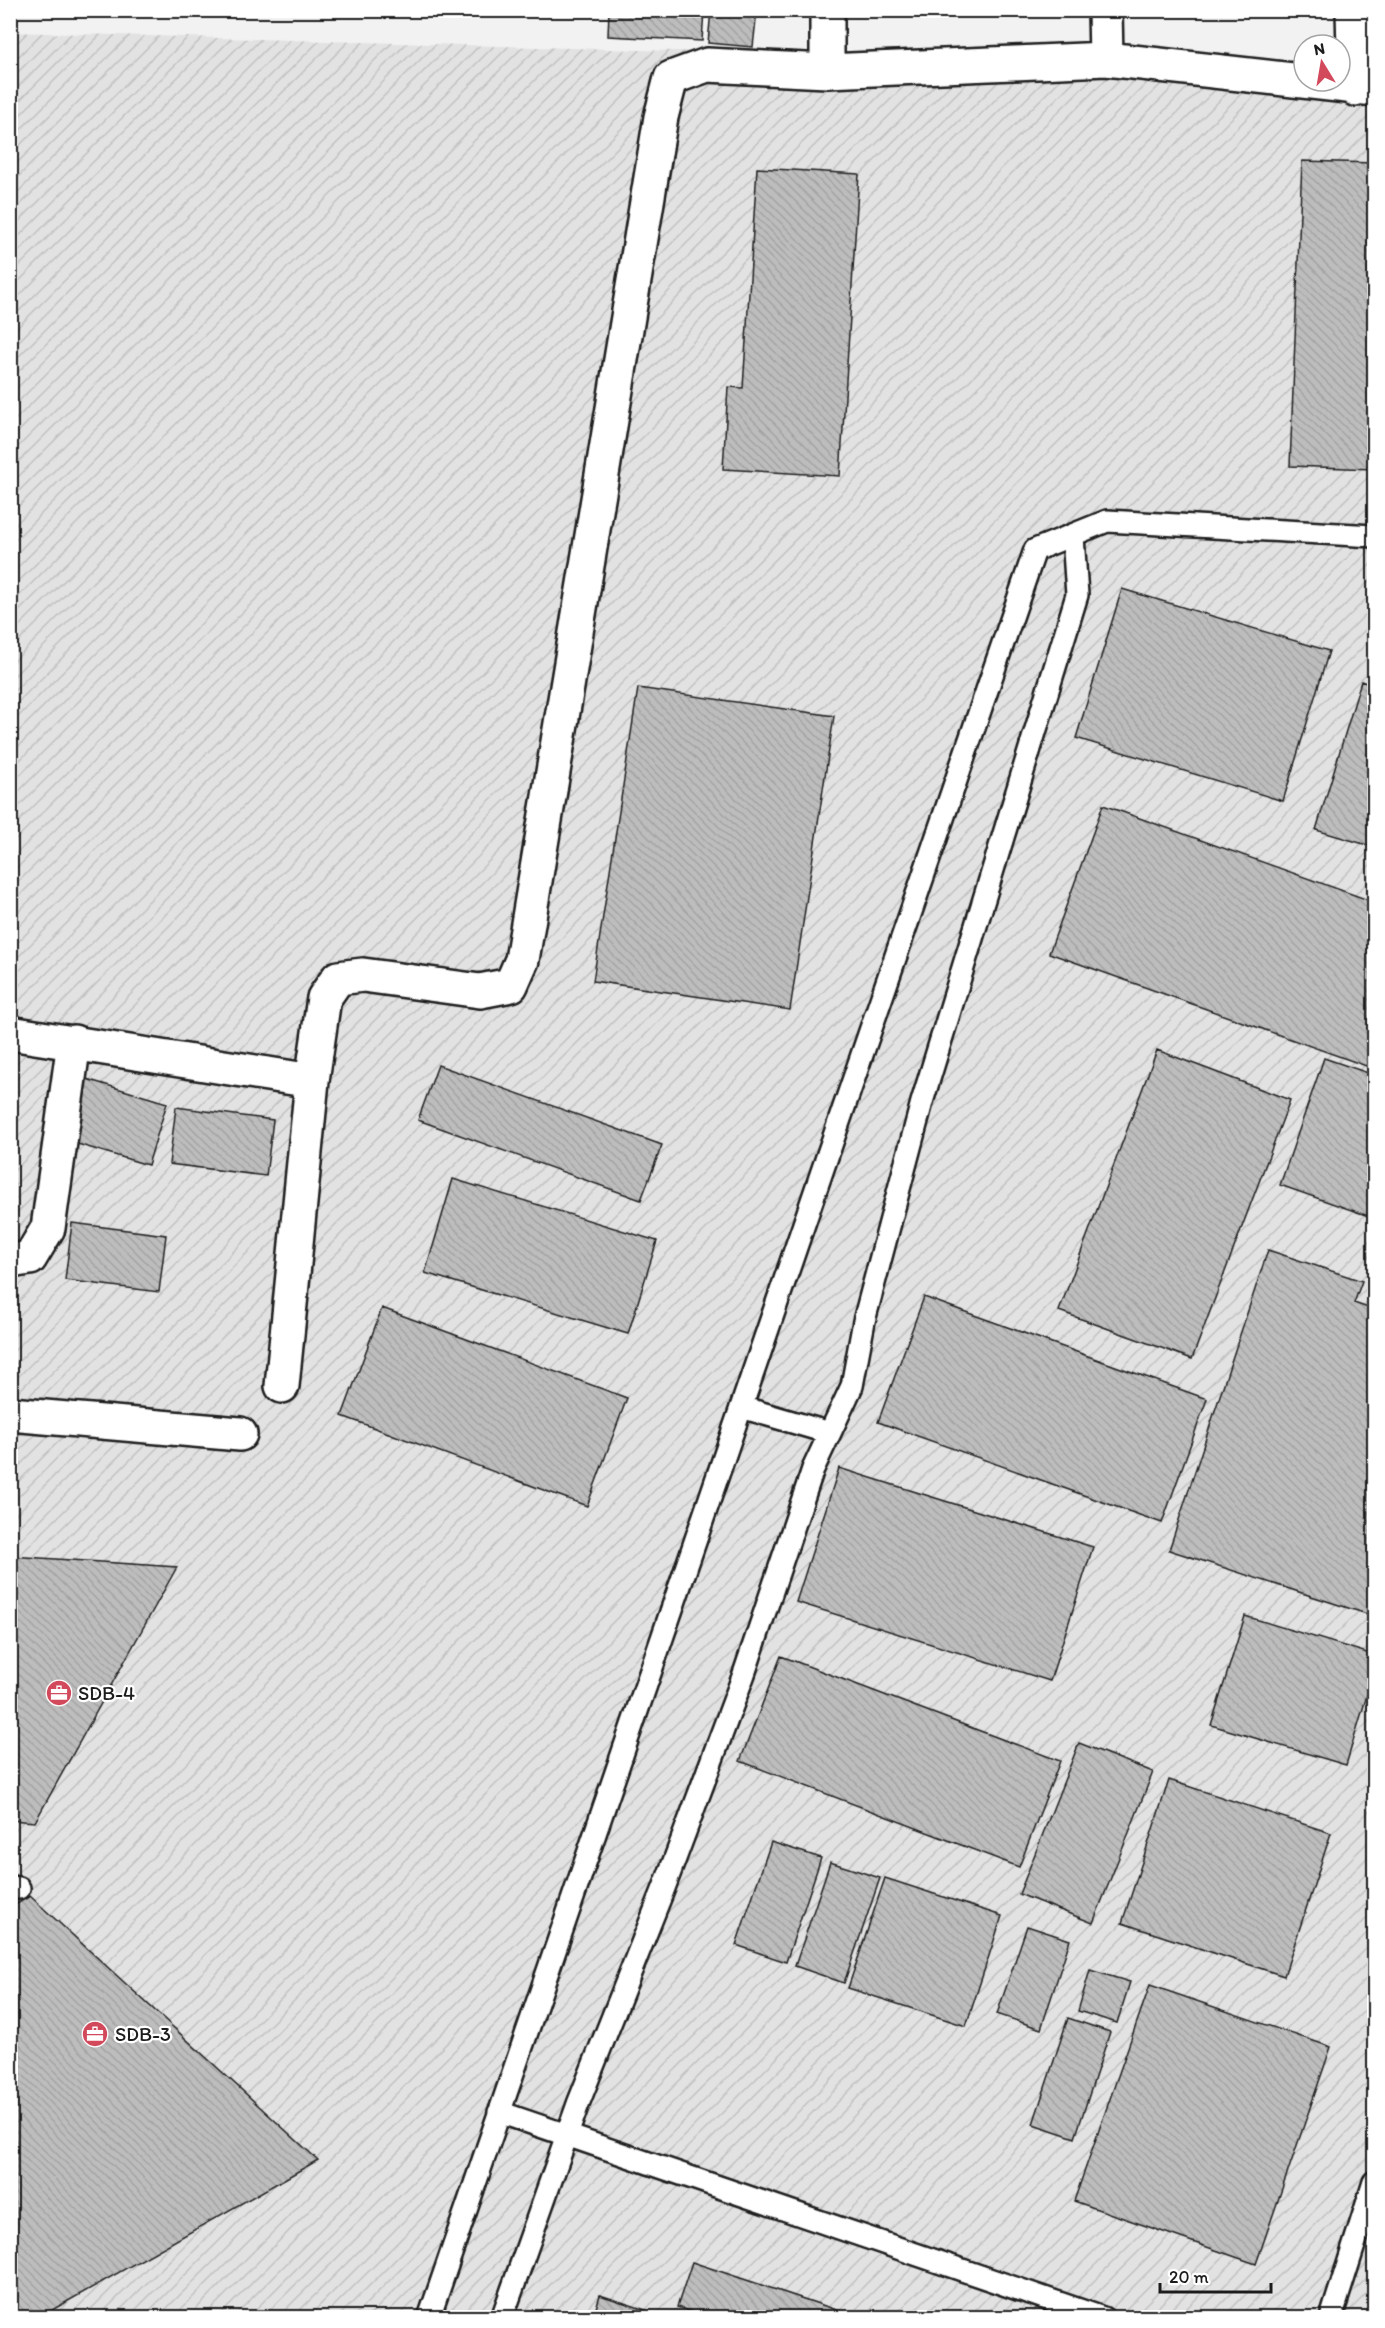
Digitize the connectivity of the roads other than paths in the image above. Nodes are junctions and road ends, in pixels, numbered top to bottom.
1 (827, 10) edge
2 (1106, 10) edge
3 (1353, 10) edge
4 (1106, 59) junction
5 (827, 71) junction
6 (1365, 89) edge
7 (1072, 536) junction
8 (1374, 536) edge
9 (10, 1033) edge
10 (74, 1042) junction
11 (312, 1081) junction
12 (10, 1261) edge
13 (282, 1386) dead end
14 (741, 1407) junction
15 (10, 1414) edge
16 (830, 1433) junction
17 (240, 1434) dead end
18 (499, 2112) junction
19 (567, 2135) junction
20 (1374, 2182) edge
21 (429, 2318) edge
22 (502, 2318) edge
23 (1103, 2318) edge
24 (1331, 2318) edge

1 - 5 street
2 - 4 street
3 - 6 street
4 - 5 street
4 - 6 street
5 - 11 street
7 - 8 lane
7 - 14 lane
7 - 16 lane
9 - 10 street
10 - 11 street
10 - 12 street
11 - 13 street
14 - 16 lane
14 - 18 lane
15 - 17 street
16 - 19 lane
18 - 19 lane
18 - 21 lane
19 - 22 lane
19 - 23 lane
20 - 24 lane

